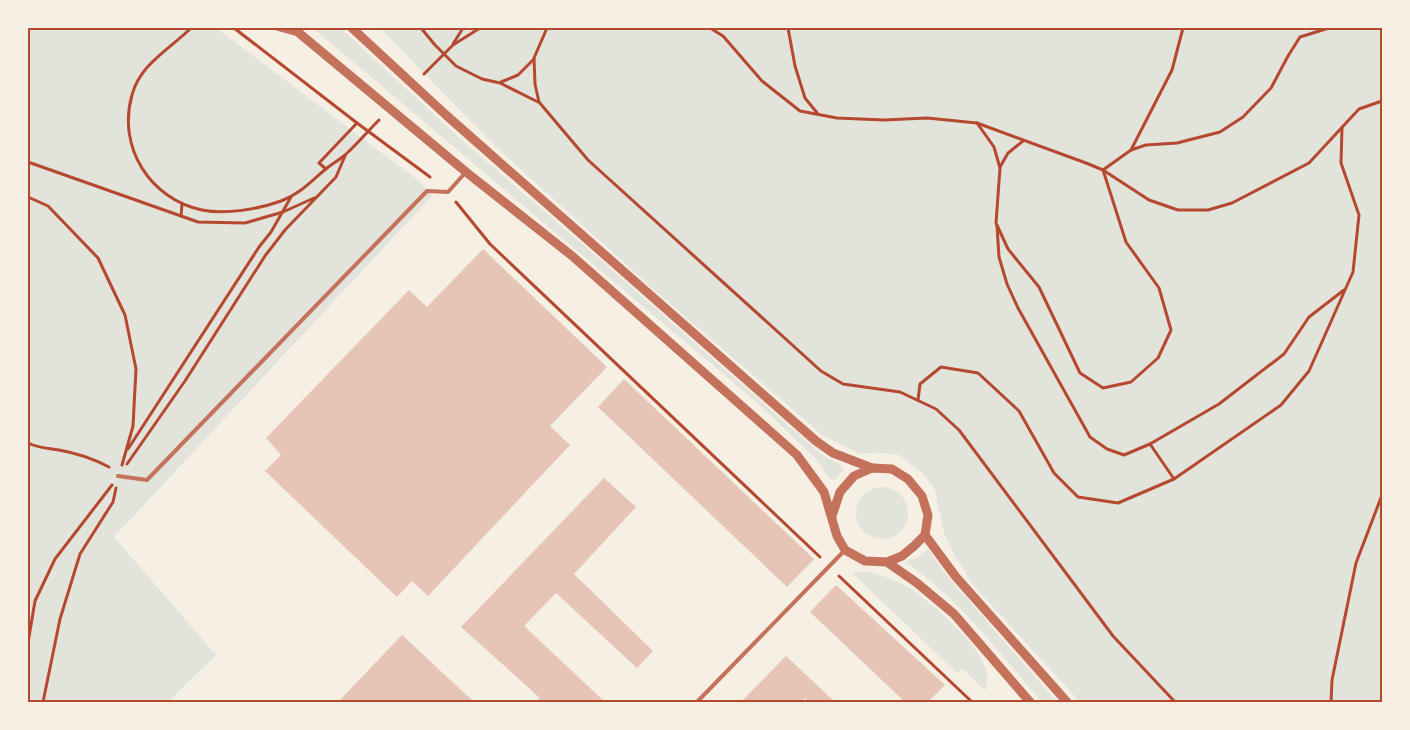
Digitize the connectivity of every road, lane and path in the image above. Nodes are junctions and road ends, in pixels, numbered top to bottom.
1 (191, 28) edge
2 (234, 28) edge
3 (277, 28) edge
4 (293, 28) edge
5 (352, 28) edge
6 (421, 28) edge
7 (463, 28) edge
8 (480, 28) edge
9 (547, 28) edge
10 (710, 28) edge
11 (788, 28) edge
12 (1183, 28) edge
13 (1329, 28) edge
14 (303, 35) junction
15 (534, 58) junction
16 (500, 83) junction
17 (1382, 101) edge
18 (539, 102) junction
19 (819, 114) junction
20 (357, 123) junction
21 (977, 123) junction
22 (1342, 127) junction
23 (1023, 141) junction
24 (1131, 150) junction
25 (28, 162) edge
26 (1000, 168) junction
27 (326, 169) junction
28 (1104, 170) junction
29 (466, 172) junction
30 (448, 192) junction
31 (292, 196) junction
32 (28, 197) edge
33 (316, 197) junction
34 (182, 204) junction
35 (282, 212) junction
36 (181, 216) junction
37 (996, 223) junction
38 (1346, 288) junction
39 (918, 400) junction
40 (28, 443) edge
41 (1150, 444) junction
42 (125, 453) junction
43 (872, 468) junction
44 (118, 476) junction
45 (1174, 478) junction
46 (1382, 494) edge
47 (832, 516) junction
48 (925, 535) junction
49 (845, 550) junction
50 (887, 562) junction
51 (829, 566) junction
52 (28, 643) edge
53 (43, 702) edge
54 (697, 702) edge
55 (972, 702) edge
56 (1030, 702) edge
57 (1067, 702) edge
58 (1175, 702) edge
59 (1331, 702) edge

1 - 34 path
2 - 20 path
3 - 14 street
4 - 14 street
5 - 43 street
6 - 16 path
7 - 8 path
9 - 15 path
10 - 19 path
11 - 19 path
12 - 24 path
13 - 24 path
14 - 29 street
15 - 16 path
15 - 18 path
16 - 18 path
17 - 22 path
18 - 39 path
19 - 21 path
20 - 27 path
20 - 30 path
21 - 23 path
21 - 26 path
22 - 28 path
22 - 38 path
23 - 26 path
23 - 28 path
24 - 28 path
25 - 36 path
26 - 37 path
27 - 31 path
27 - 33 path
28 - 37 path
29 - 30 lane
29 - 47 street
30 - 44 lane
30 - 51 path
31 - 34 path
31 - 35 path
32 - 42 path
33 - 35 path
33 - 44 path
34 - 36 path
35 - 36 path
35 - 42 path
37 - 41 path
38 - 41 path
38 - 45 path
39 - 45 path
39 - 58 path
40 - 44 path
41 - 45 path
42 - 44 path
43 - 47 street
43 - 48 street
44 - 52 path
44 - 53 path
46 - 59 path
47 - 49 street
48 - 50 street
48 - 57 street
49 - 50 street
49 - 51 lane
50 - 56 street
51 - 54 lane
51 - 55 path

